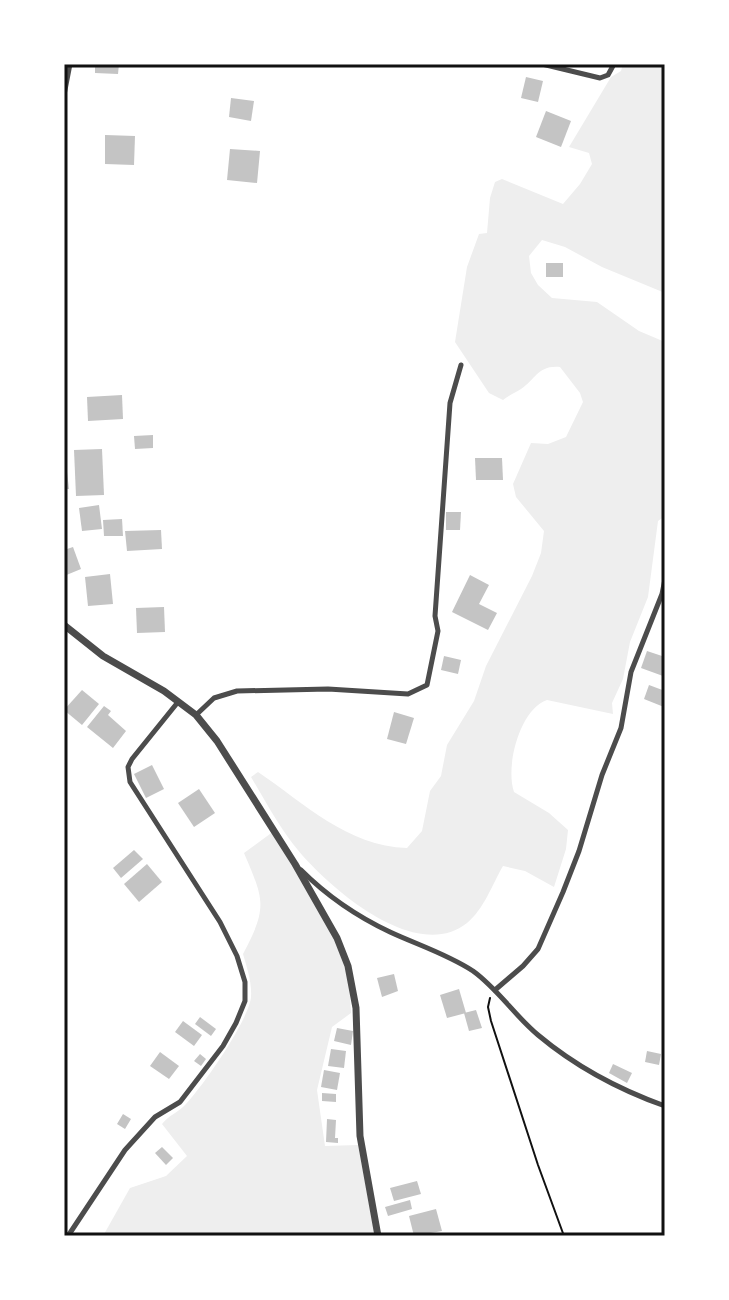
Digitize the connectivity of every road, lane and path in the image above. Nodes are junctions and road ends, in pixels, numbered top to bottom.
1 (70, 64) edge
2 (542, 64) edge
3 (614, 64) edge
4 (64, 95) edge
5 (461, 365) dead end
6 (665, 579) edge
7 (64, 625) edge
8 (178, 702) junction
9 (196, 715) junction
10 (295, 864) junction
11 (495, 990) junction
12 (665, 1106) edge
13 (68, 1236) edge
14 (378, 1236) edge
15 (564, 1236) edge

1 - 4 street
2 - 3 street
5 - 9 street
6 - 11 street
7 - 8 street
8 - 9 street
8 - 13 street
9 - 10 street
10 - 11 street
10 - 14 street
11 - 12 street
11 - 15 path

